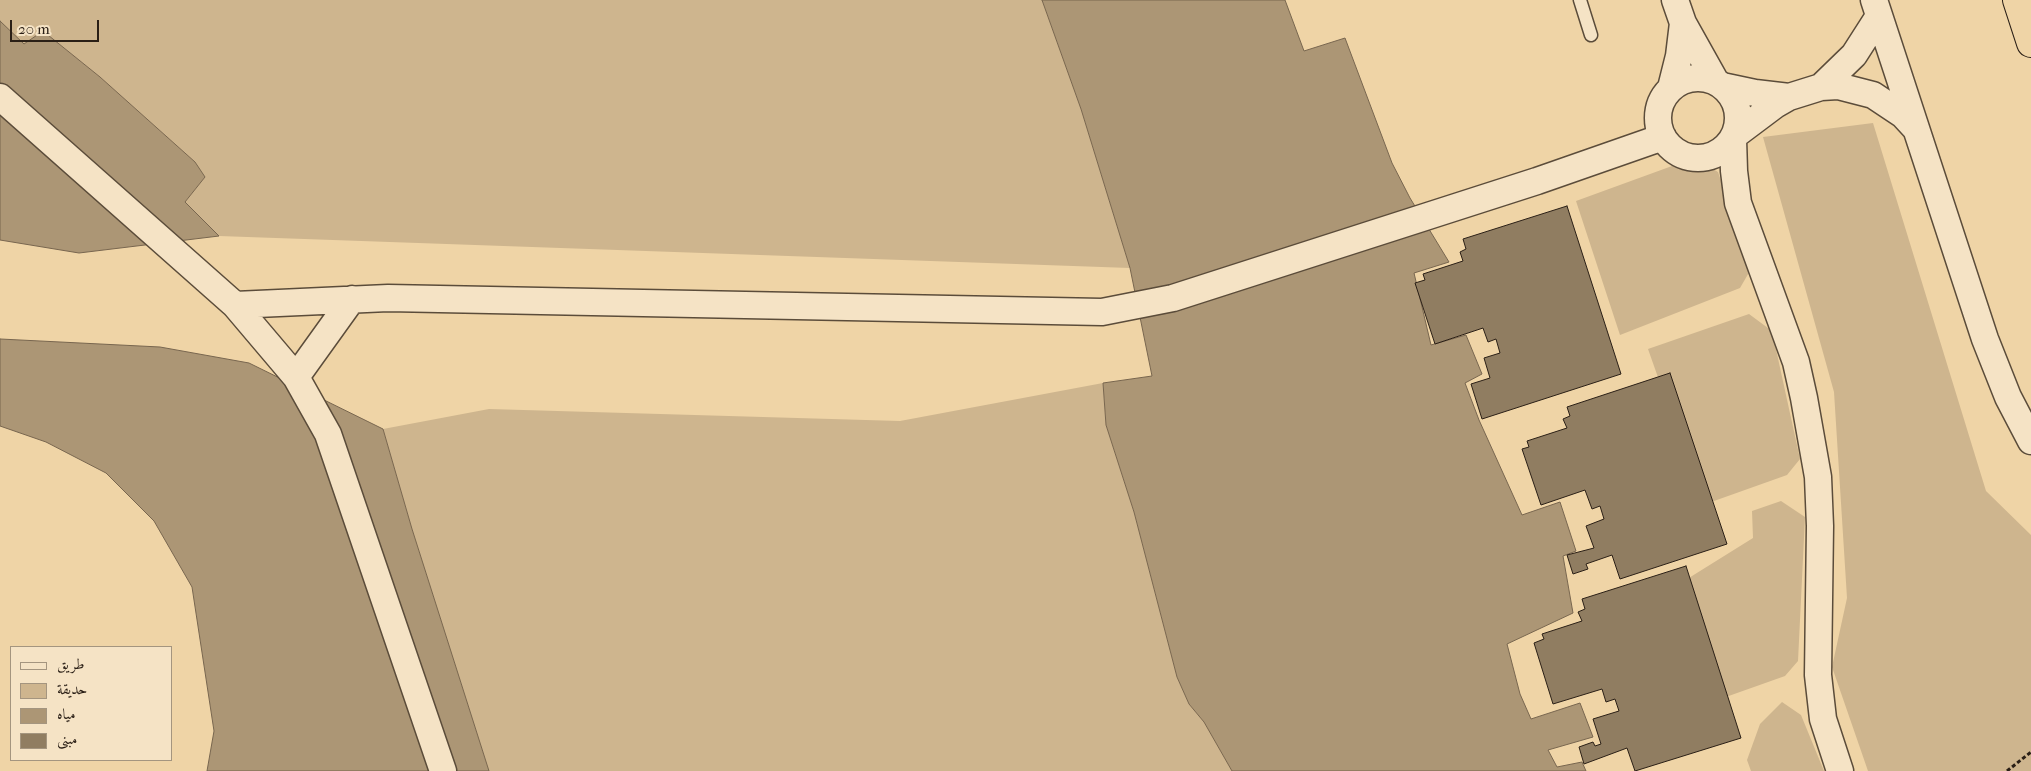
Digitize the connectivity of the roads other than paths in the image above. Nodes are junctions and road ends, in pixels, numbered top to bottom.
1 (1580, 0) edge
2 (2017, 0) edge
3 (1876, 8) edge
4 (1679, 12) edge
5 (1591, 35) dead end
6 (2031, 43) edge
7 (1719, 84) junction
8 (1821, 87) junction
9 (1671, 88) junction
10 (0, 97) edge
11 (1789, 97) junction
12 (1915, 128) junction
13 (1663, 137) junction
14 (1734, 137) junction
15 (1694, 158) junction
16 (1738, 203) junction
17 (352, 299) junction
18 (235, 305) junction
19 (296, 377) junction
20 (2031, 441) edge
21 (443, 771) edge
22 (1840, 771) edge

1 - 5 lane
2 - 6 highway
3 - 8 street
3 - 12 street
4 - 7 street
4 - 9 street
7 - 9 street
7 - 11 street
7 - 14 street
8 - 11 street
8 - 12 street
9 - 13 street
10 - 18 street
11 - 14 street
12 - 20 street
13 - 15 street
13 - 17 street
14 - 15 street
14 - 16 street
15 - 16 street
16 - 22 street
17 - 18 street
17 - 19 street
18 - 19 street
19 - 21 street

